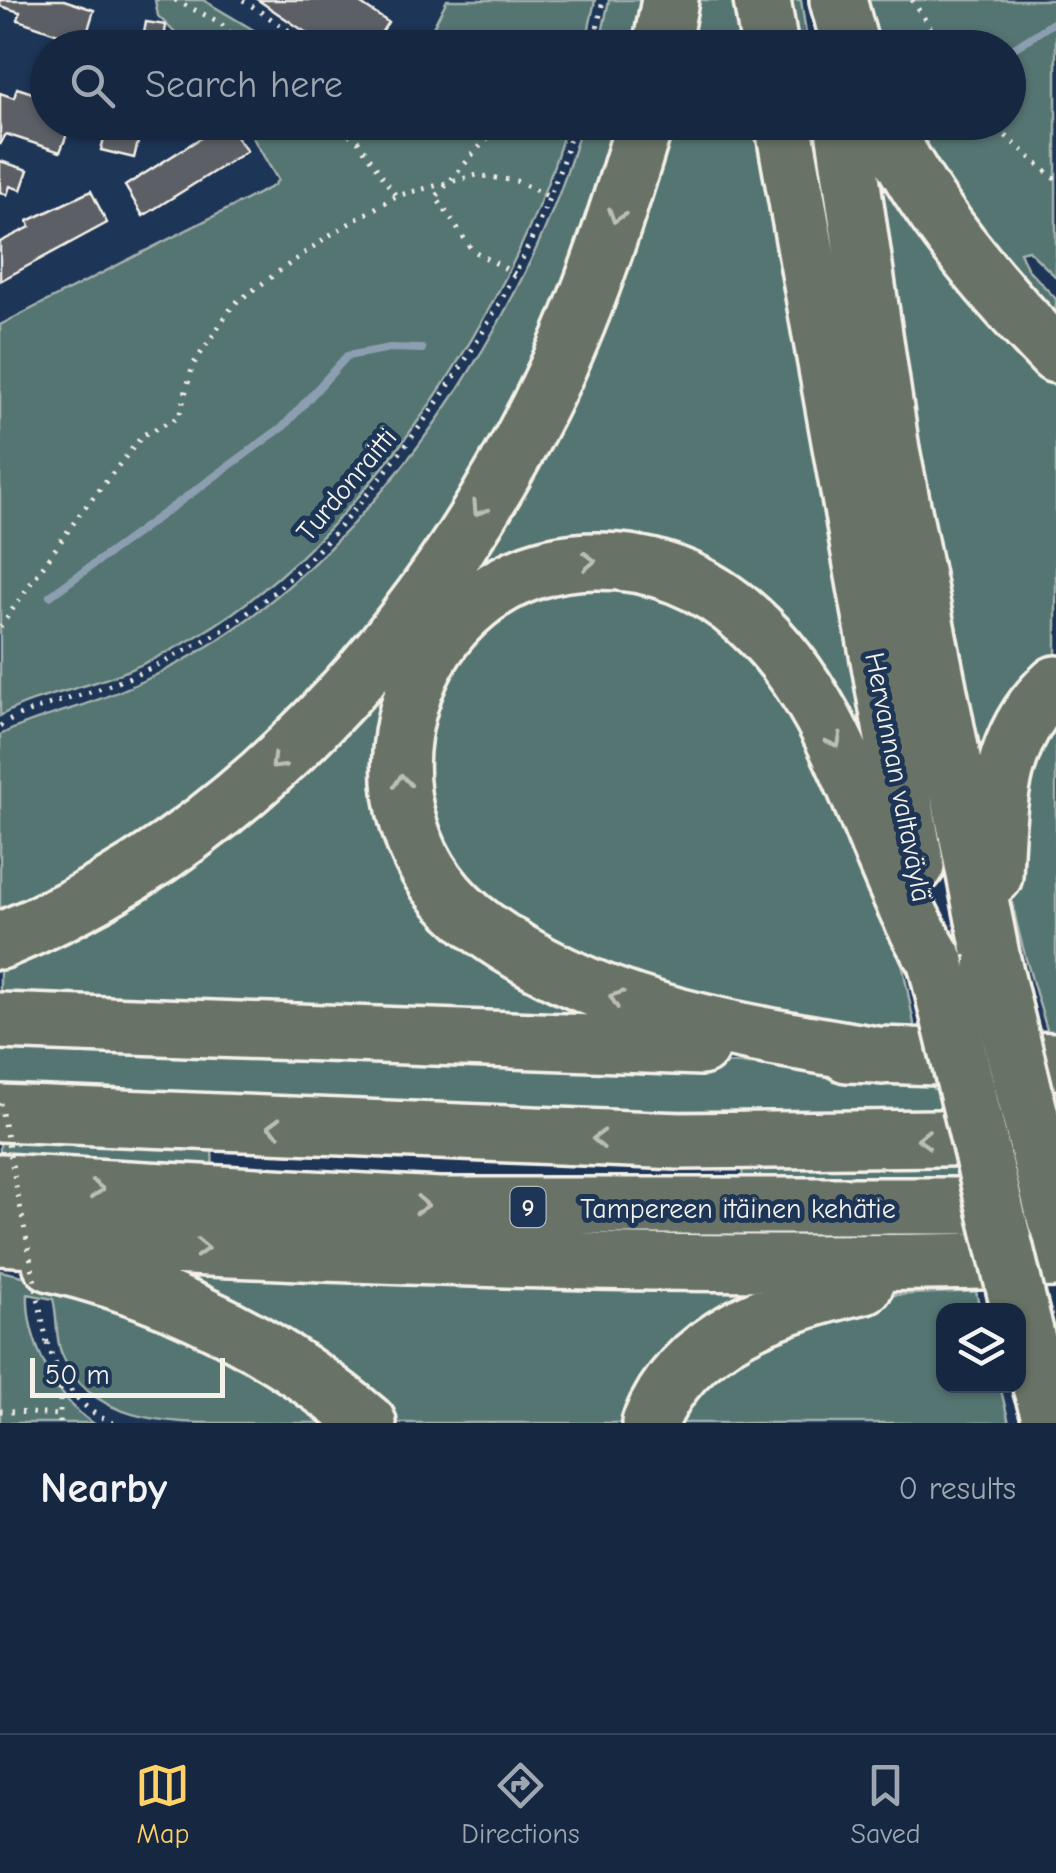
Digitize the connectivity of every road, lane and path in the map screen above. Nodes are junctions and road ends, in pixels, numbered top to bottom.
1 (175, 0) edge
2 (243, 0) edge
3 (602, 0) edge
4 (670, 0) edge
5 (762, 0) edge
6 (822, 0) edge
7 (838, 0) edge
8 (912, 0) edge
9 (228, 30) edge
10 (287, 30) edge
11 (596, 30) edge
12 (665, 30) edge
13 (767, 30) edge
14 (827, 30) edge
15 (846, 30) edge
16 (930, 30) edge
17 (357, 140) edge
18 (486, 140) edge
19 (570, 140) edge
20 (639, 140) edge
21 (786, 140) edge
22 (846, 140) edge
23 (892, 140) edge
24 (1010, 140) edge
25 (1056, 180) edge
26 (451, 182) junction
27 (396, 196) junction
28 (552, 198) junction
29 (517, 275) junction
30 (1056, 355) edge
31 (0, 628) edge
32 (1056, 684) edge
33 (0, 726) edge
34 (0, 940) edge
35 (991, 957) junction
36 (936, 962) junction
37 (0, 1021) edge
38 (882, 1056) junction
39 (1056, 1061) edge
40 (0, 1103) edge
41 (0, 1113) edge
42 (1056, 1136) edge
43 (0, 1182) edge
44 (1056, 1206) edge
45 (1056, 1221) edge
46 (0, 1237) edge
47 (0, 1249) edge
48 (1056, 1260) edge
49 (955, 1262) junction
50 (1028, 1340) junction
51 (60, 1376) junction
52 (0, 1411) edge
53 (58, 1414) junction
54 (60, 1423) edge
55 (114, 1423) edge
56 (368, 1423) edge
57 (650, 1423) edge
58 (1028, 1423) edge
59 (1052, 1423) edge

1 - 9 path
2 - 10 path
3 - 11 path
4 - 12 highway
5 - 13 highway
6 - 14 highway
7 - 15 highway
8 - 16 path
17 - 27 path
18 - 26 path
19 - 28 path, Turdonraitti
20 -> 34 highway
21 - 36 highway, Hervannan valtaväylä
22 - 35 highway, Hervannan valtaväylä
23 - 30 highway
24 - 25 path
26 - 27 path
26 - 28 path
26 - 29 path
27 - 31 path
28 - 29 path, Turdonraitti
29 - 33 path, Turdonraitti
32 - 35 highway
35 - 45 highway, Hervannan valtaväylä, bridge
38 -> 36 highway
36 - 50 highway, Hervannan valtaväylä, bridge
37 - 38 highway
38 - 39 highway
40 - 51 path, bridge
42 -> 41 highway
43 -> 44 highway, Tampereen itäinen kehätie / 9
46 -> 49 highway
47 - 56 highway
48 - 49 highway
49 - 57 highway
50 - 58 highway
50 - 59 highway, Hervannan valtaväylä
51 - 53 path
51 - 55 path
52 - 53 path
53 - 54 path

